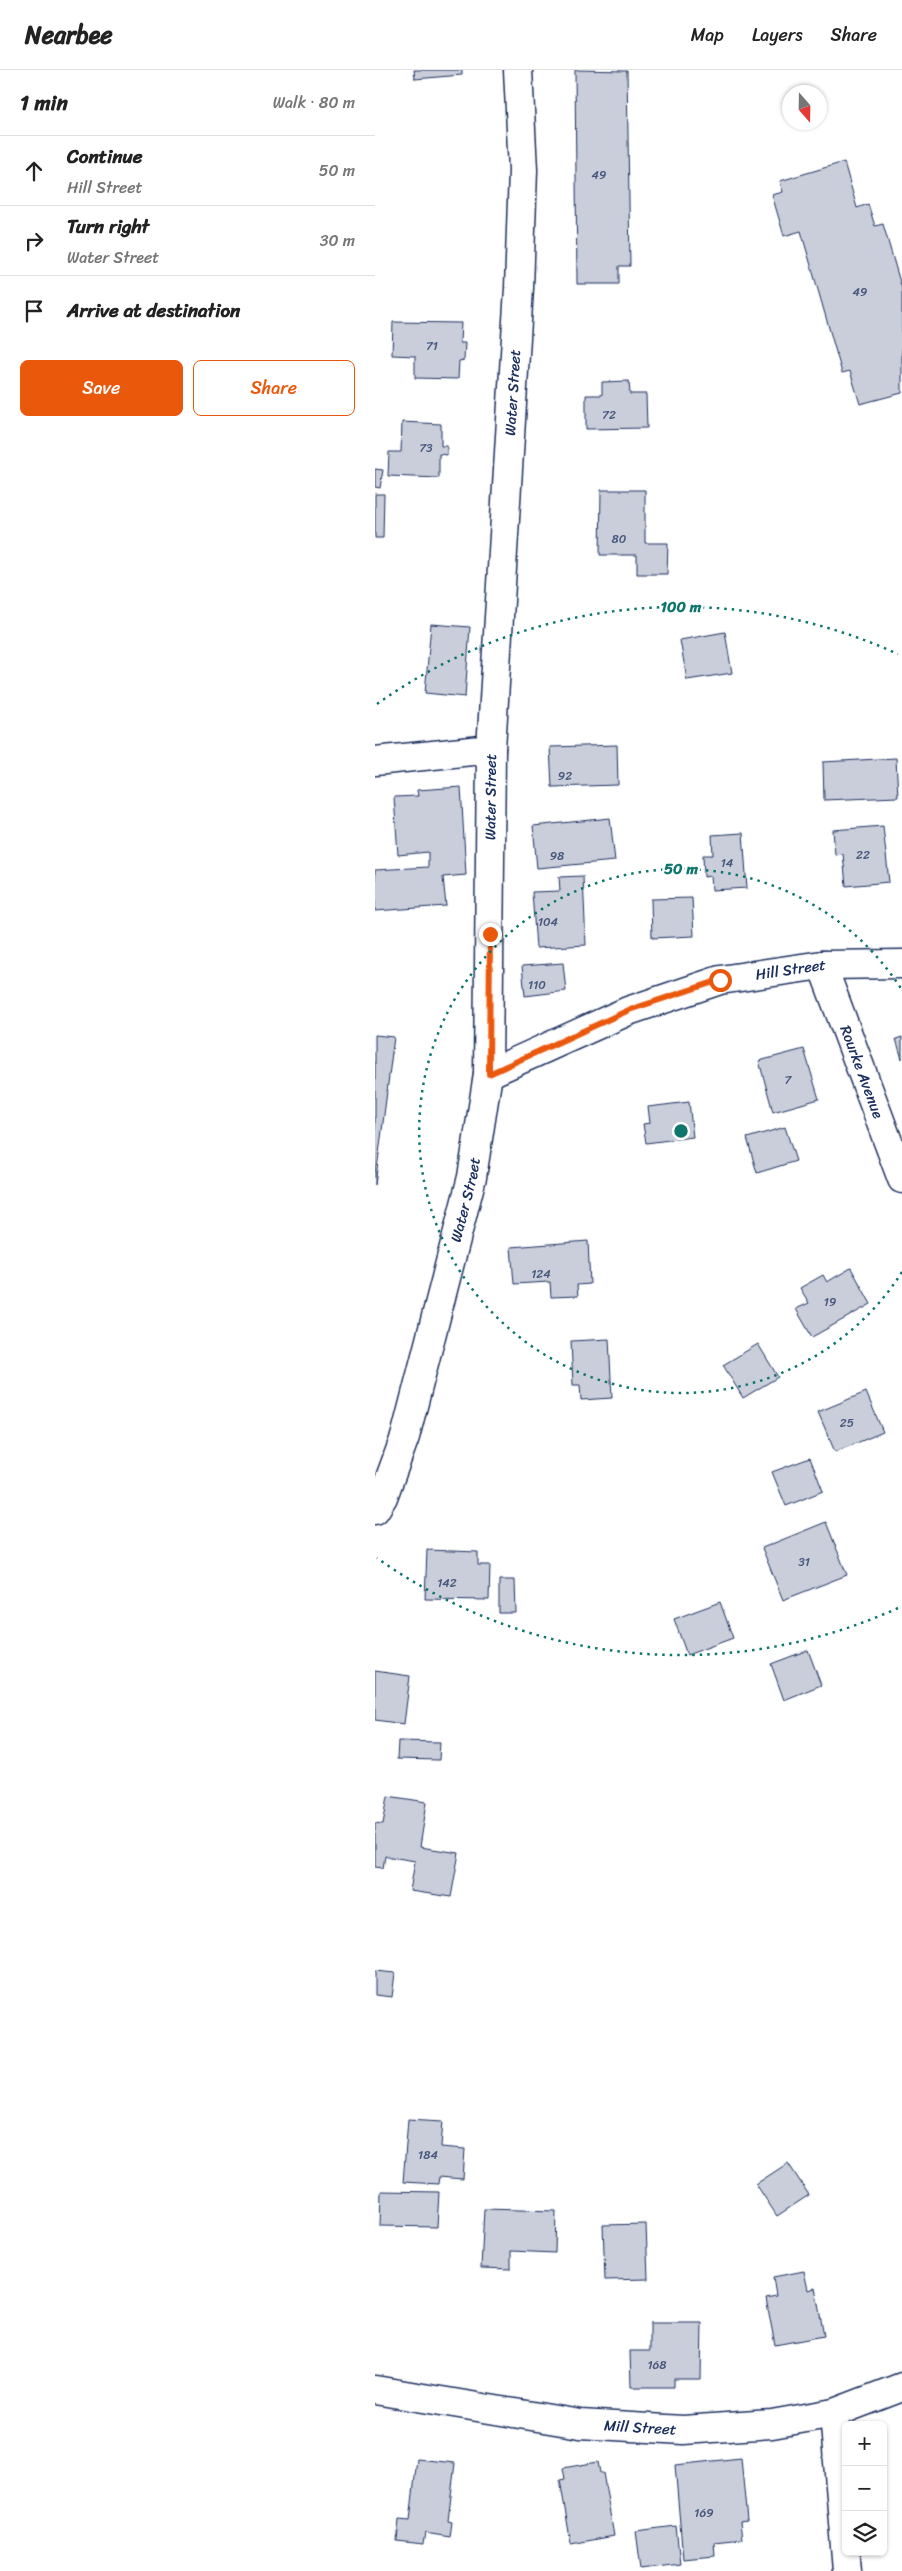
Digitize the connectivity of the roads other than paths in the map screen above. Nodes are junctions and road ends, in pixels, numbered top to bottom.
1 (518, 70) edge
2 (491, 749) junction
3 (375, 761) edge
4 (902, 964) edge
5 (822, 965) junction
6 (489, 1074) junction
7 (902, 1179) edge
8 (375, 1510) edge
9 (902, 2387) edge
10 (375, 2390) edge
11 (834, 2413) junction
12 (847, 2571) edge

1 - 2 street, Water Street
2 - 3 street
2 - 6 street, Water Street
4 - 5 street, Hill Street
5 - 6 street, Hill Street
5 - 7 street, Rourke Avenue
6 - 8 street, Water Street
9 - 11 street, Mill Street
10 - 11 street, Mill Street
11 - 12 street

